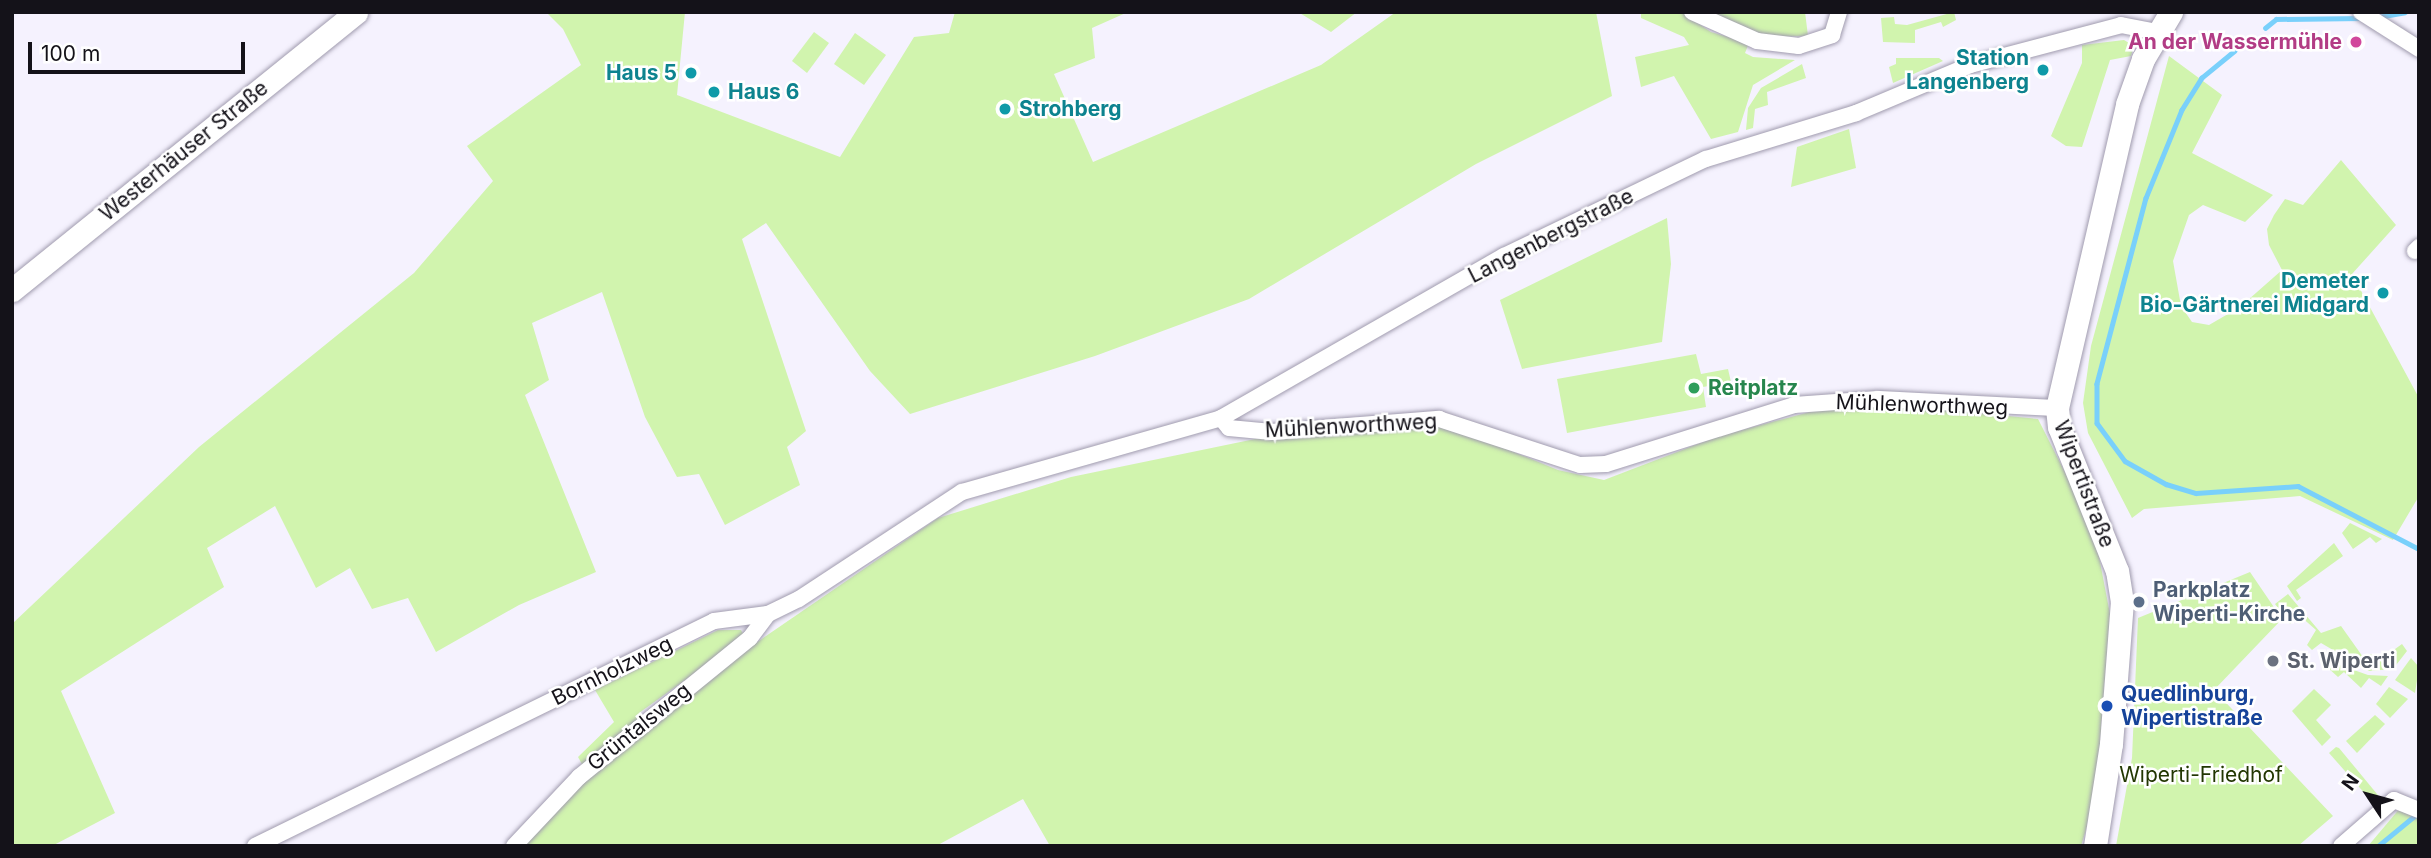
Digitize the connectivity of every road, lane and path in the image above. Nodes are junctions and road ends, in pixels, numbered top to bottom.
1 (356, 12) edge
2 (1692, 12) edge
3 (1839, 12) edge
4 (2171, 12) edge
5 (2361, 12) edge
6 (2157, 32) junction
7 (2419, 49) edge
8 (12, 290) edge
9 (2057, 408) junction
10 (1221, 418) junction
11 (962, 492) joint
12 (768, 614) junction
13 (2416, 809) edge
14 (255, 846) edge
15 (514, 846) edge
16 (2095, 846) edge
17 (2341, 846) edge

1 - 8 street, Westerhäuser Straße
2 - 3 street
4 - 6 street, Wipertistraße
5 - 7 street
6 - 9 street, Wipertistraße
6 - 10 street, Langenbergstraße
9 - 10 street, Mühlenworthweg
9 - 16 street, Wipertistraße
10 - 11 street, Langenbergstraße
11 - 12 street, Bornholzweg
12 - 14 street, Bornholzweg
12 - 15 street, Grüntalsweg
13 - 17 street

